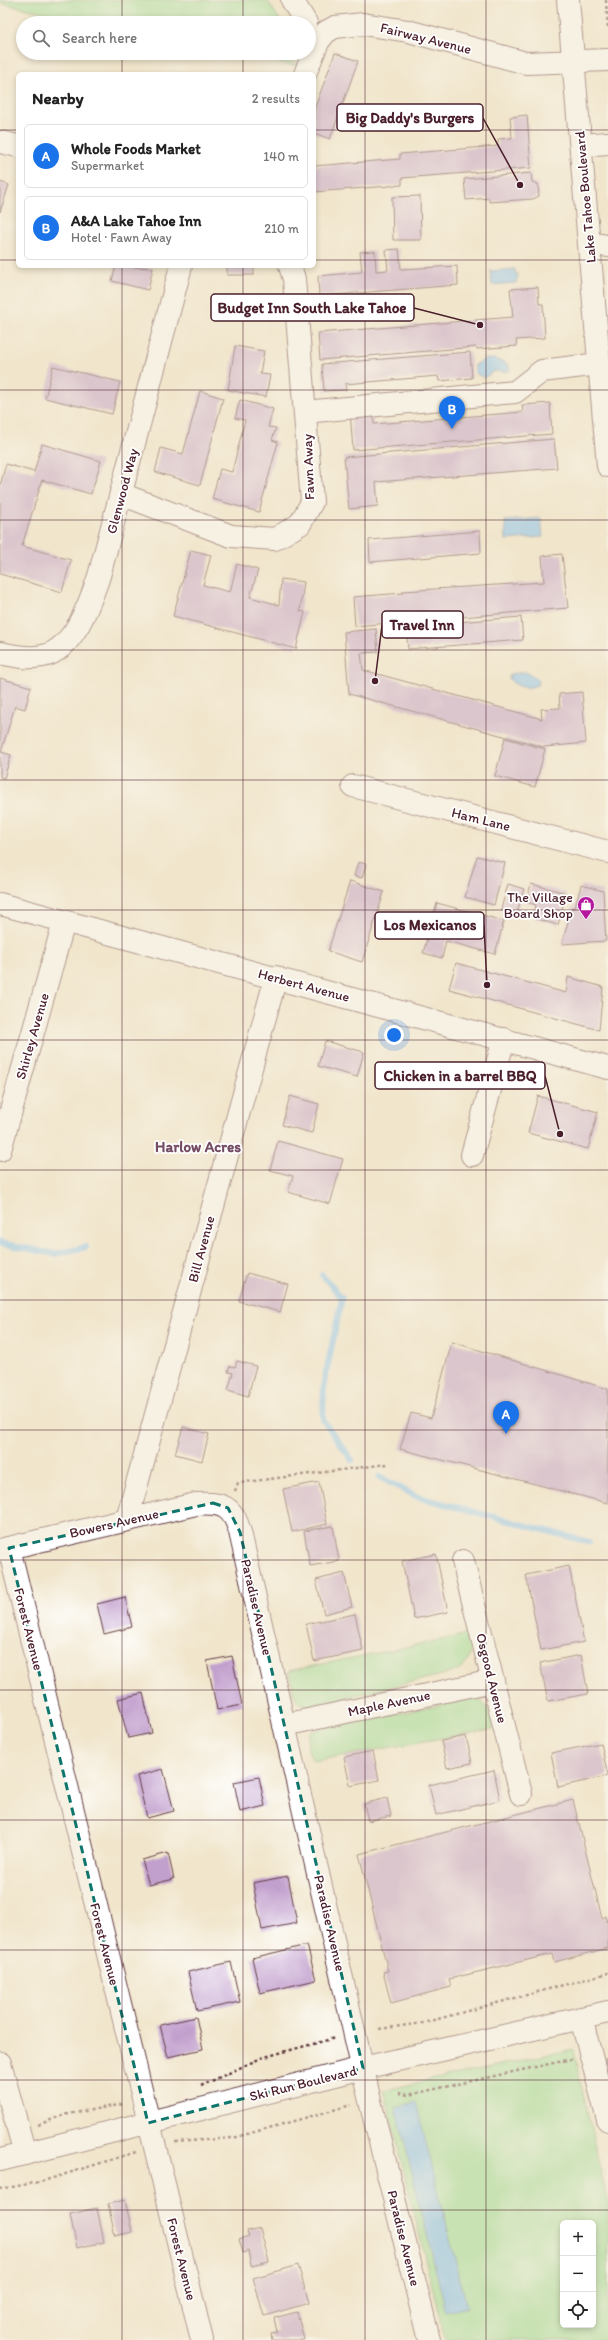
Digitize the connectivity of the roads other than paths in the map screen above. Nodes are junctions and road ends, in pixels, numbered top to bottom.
1 (292, 0) edge
2 (568, 0) edge
3 (302, 16) edge
4 (316, 34) edge
5 (308, 60) edge
6 (573, 60) junction
7 (608, 60) edge
8 (305, 72) edge
9 (0, 142) edge
10 (608, 143) edge
11 (581, 145) junction
12 (16, 146) edge
13 (598, 245) edge
14 (180, 268) edge
15 (291, 268) edge
16 (602, 323) edge
17 (599, 364) junction
18 (305, 412) junction
19 (608, 466) edge
20 (121, 494) junction
21 (0, 653) edge
22 (353, 786) dead end
23 (608, 852) edge
24 (0, 904) edge
25 (64, 922) junction
26 (276, 977) junction
27 (504, 1039) junction
28 (608, 1068) edge
29 (0, 1150) edge
30 (472, 1155) dead end
31 (228, 1508) joint
32 (127, 1520) junction
33 (4, 1549) edge
34 (463, 1561) dead end
35 (493, 1681) junction
36 (284, 1725) junction
37 (521, 1794) dead end
38 (608, 2012) edge
39 (581, 2018) junction
40 (0, 2063) edge
41 (363, 2068) junction
42 (608, 2120) edge
43 (148, 2123) junction
44 (25, 2154) junction
45 (0, 2160) edge
46 (202, 2340) edge
47 (429, 2340) edge

1 - 3 main road
2 - 6 main road, Lake Tahoe Boulevard
4 - 6 main road, Fairway Avenue
5 - 8 main road, Fairway Avenue
6 - 7 main road, Fairway Avenue
6 - 11 main road, Lake Tahoe Boulevard
9 - 12 main road
10 - 11 main road
11 - 13 main road, Lake Tahoe Boulevard
13 - 16 main road, Lake Tahoe Boulevard
14 - 20 main road, Glenwood Way
15 - 18 main road, Fawn Away
16 - 17 main road, Lake Tahoe Boulevard
17 - 18 main road
17 - 19 main road, Lake Tahoe Boulevard
18 - 20 main road, Fawn Away
20 - 21 main road, Glenwood Way
22 - 23 main road, Ham Lane
24 - 25 main road, Herbert Avenue
25 - 26 main road, Herbert Avenue
25 - 29 main road, Shirley Avenue
26 - 27 main road, Herbert Avenue
26 - 32 main road, Bill Avenue
27 - 28 main road, Herbert Avenue
27 - 30 main road
31 - 32 main road, Bowers Avenue
31 - 36 main road, Paradise Avenue
32 - 33 main road, Bowers Avenue
33 - 43 main road, Forest Avenue
34 - 35 main road, Osgood Avenue
35 - 36 main road, Maple Avenue
35 - 37 main road, Osgood Avenue
36 - 41 main road, Paradise Avenue
38 - 39 main road, Ski Run Boulevard
39 - 41 main road, Ski Run Boulevard
39 - 42 main road
40 - 44 main road
41 - 43 main road, Ski Run Boulevard
41 - 47 main road, Paradise Avenue
43 - 44 main road, Ski Run Boulevard
43 - 46 main road, Forest Avenue
44 - 45 main road, Ski Run Boulevard

